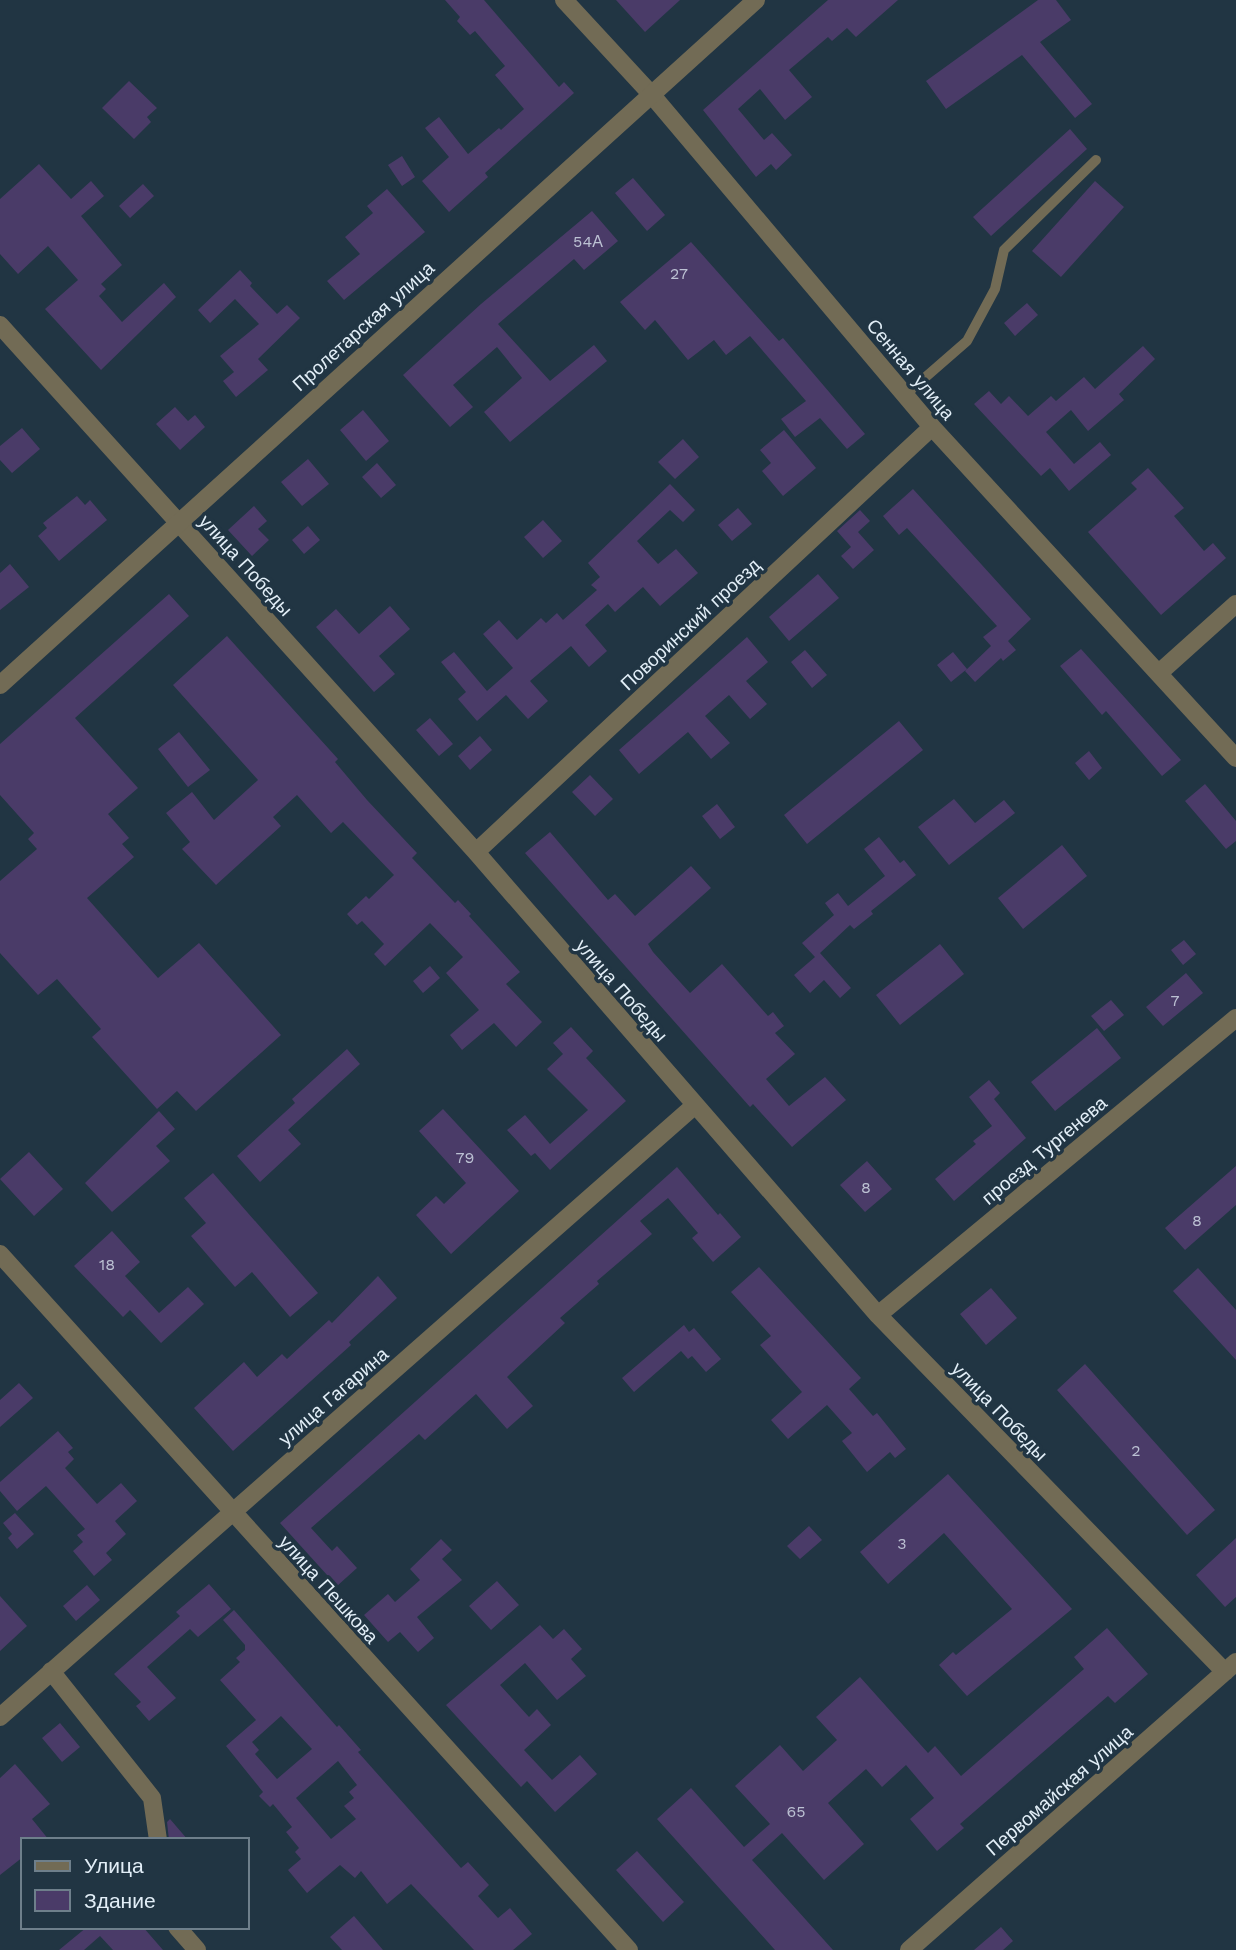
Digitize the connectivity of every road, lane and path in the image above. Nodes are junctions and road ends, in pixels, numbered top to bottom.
1 (564, 0) edge
2 (756, 0) edge
3 (651, 94) junction
4 (1096, 160) dead end
5 (0, 325) edge
6 (905, 395) junction
7 (932, 427) junction
8 (179, 522) junction
9 (1236, 604) edge
10 (1159, 673) junction
11 (0, 685) edge
12 (1236, 758) edge
13 (476, 852) junction
14 (1236, 1017) edge
15 (694, 1106) junction
16 (0, 1254) edge
17 (878, 1315) junction
18 (232, 1513) junction
19 (1230, 1667) edge
20 (51, 1671) junction
21 (0, 1717) edge
22 (158, 1838) edge
23 (179, 1929) edge
24 (197, 1950) edge
25 (629, 1950) edge
26 (909, 1950) edge

1 - 3 street, Сенная улица
2 - 3 street, Пролетарская улица
3 - 6 street, Сенная улица
3 - 8 street, Пролетарская улица
4 - 6 lane
5 - 8 street, улица Победы
6 - 7 street, Сенная улица
7 - 10 street, Сенная улица
7 - 13 street, Поворинский проезд
8 - 11 street, Пролетарская улица
8 - 13 street, улица Победы
9 - 10 street
10 - 12 street, Сенная улица
13 - 15 street, улица Победы
14 - 17 street, проезд Тургенева
15 - 17 street, улица Победы
15 - 18 street, улица Гагарина
16 - 18 street, улица Пешкова
17 - 19 street, улица Победы
18 - 20 street, улица Гагарина
18 - 25 street, улица Пешкова
19 - 26 street, Первомайская улица
20 - 21 street, улица Гагарина
20 - 22 street
23 - 24 street

